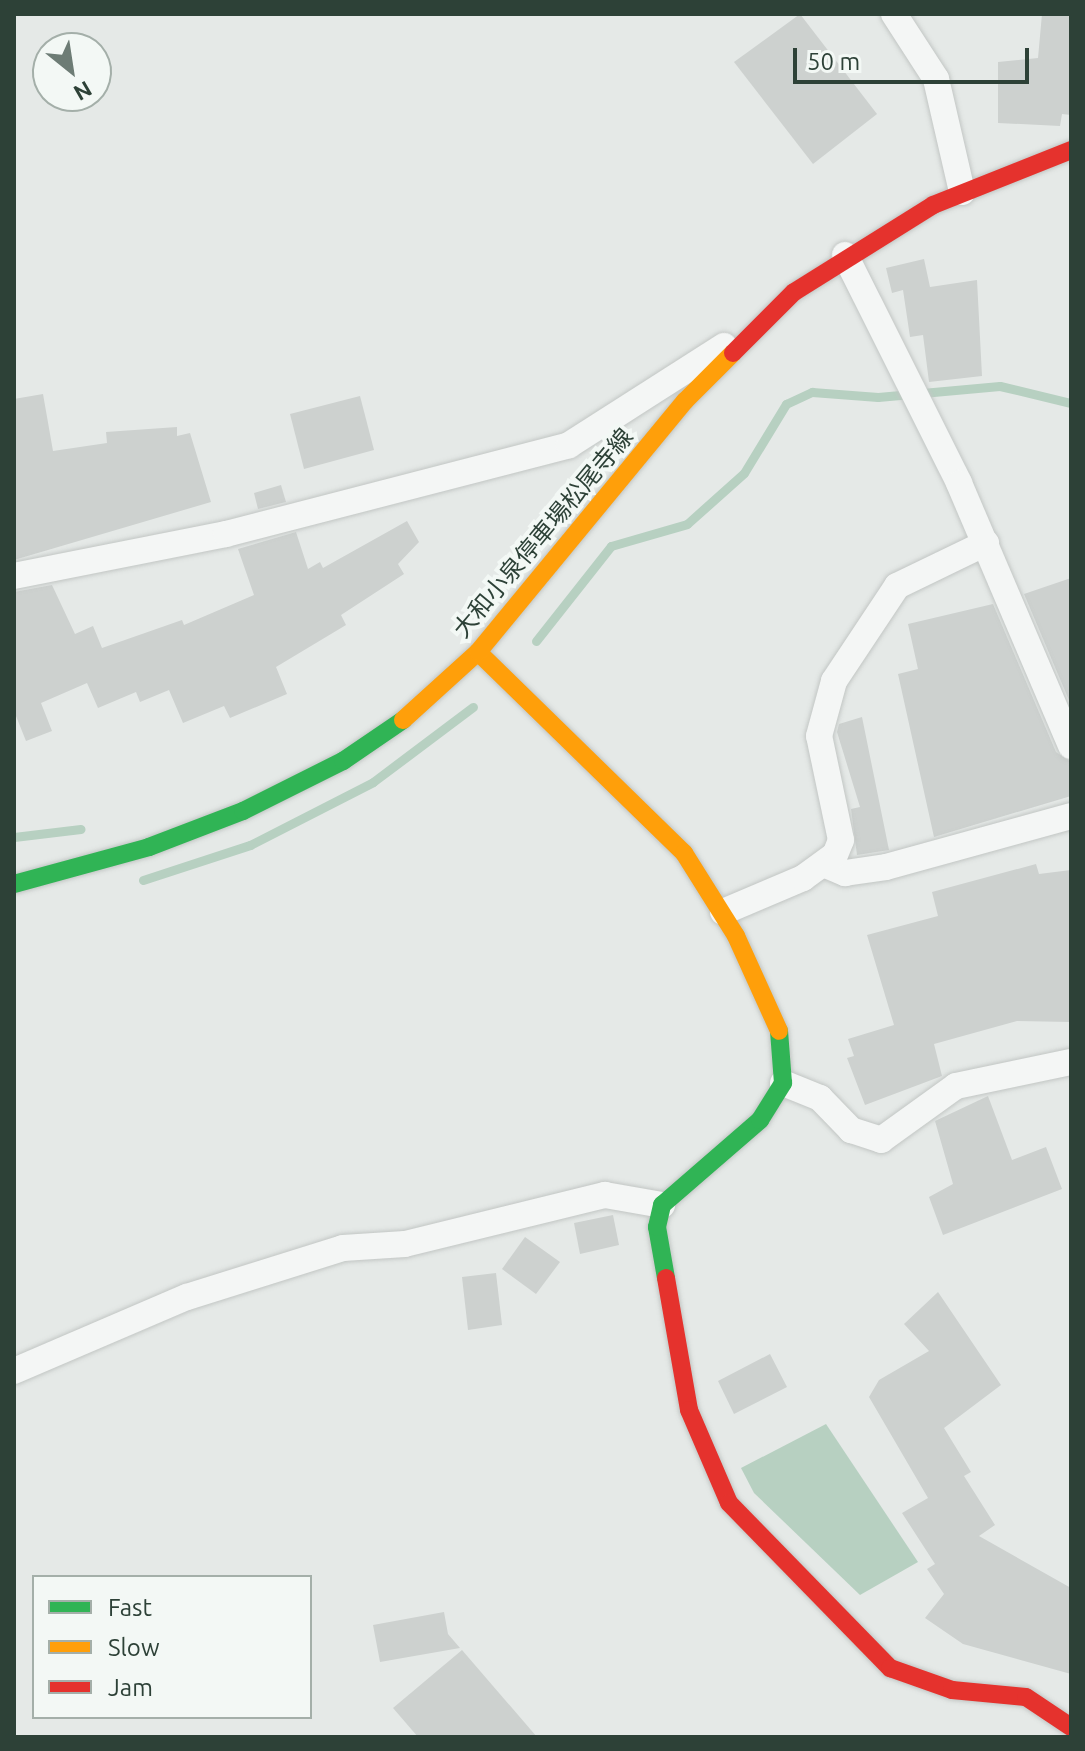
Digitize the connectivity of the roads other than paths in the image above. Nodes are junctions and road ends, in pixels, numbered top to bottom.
1 (894, 14) edge
2 (1071, 150) edge
3 (962, 192) junction
4 (845, 255) junction
5 (763, 320) junction
6 (986, 543) junction
7 (14, 576) edge
8 (478, 652) junction
9 (1071, 746) edge
10 (1071, 816) edge
11 (826, 865) junction
12 (14, 884) edge
13 (723, 912) junction
14 (1071, 1062) edge
15 (783, 1083) junction
16 (662, 1205) junction
17 (14, 1371) edge
18 (1071, 1727) edge

1 - 3 street
2 - 3 street, 大和小泉停車場松尾寺線
3 - 4 street, 大和小泉停車場松尾寺線
4 - 5 street, 大和小泉停車場松尾寺線
4 - 6 street
5 - 7 street
5 - 8 street, 大和小泉停車場松尾寺線
6 - 9 street
6 - 11 street
8 - 12 street, 大和小泉停車場松尾寺線
8 - 13 street
10 - 11 street
11 - 13 street
13 - 15 street
14 - 15 street
15 - 16 street
16 - 17 street
16 - 18 street

